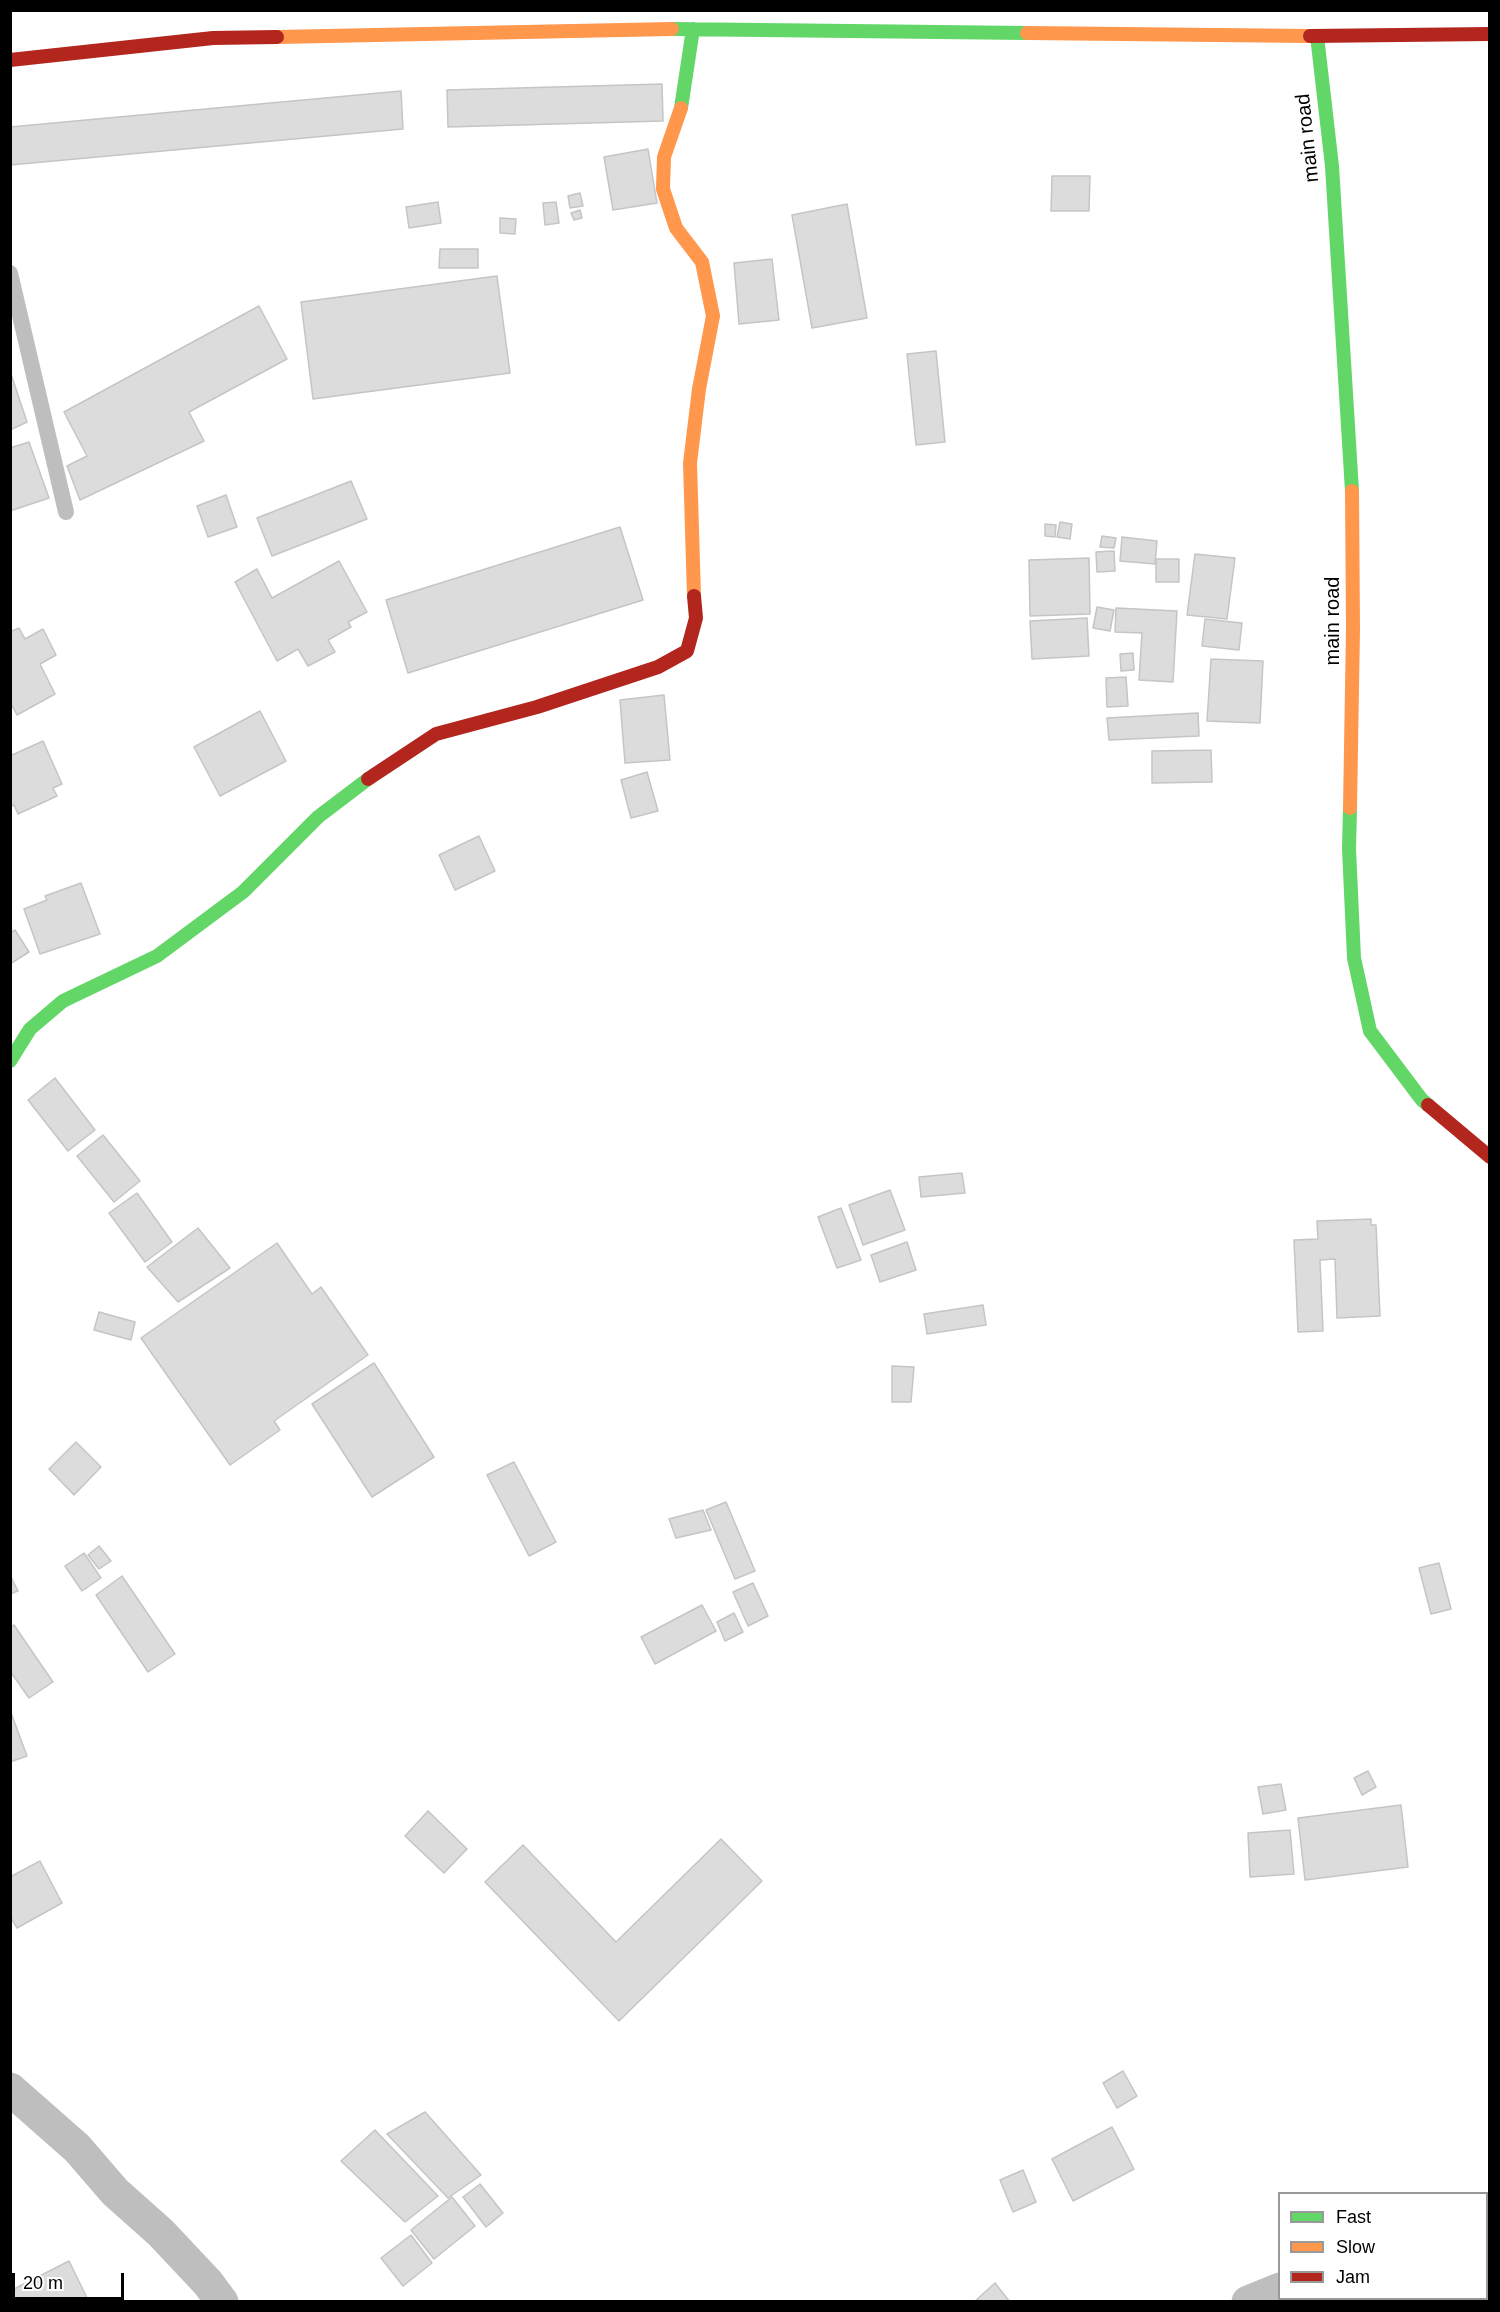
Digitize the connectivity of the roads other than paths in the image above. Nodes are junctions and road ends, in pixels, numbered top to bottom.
1 (693, 29) junction
2 (1490, 34) edge
3 (1317, 36) junction
4 (10, 60) edge
5 (10, 273) edge
6 (66, 512) dead end
7 (10, 1060) edge
8 (1490, 1157) edge
9 (10, 2089) edge
10 (1278, 2290) edge
11 (222, 2301) edge
12 (1248, 2301) edge

1 - 3 street
1 - 4 street
1 - 7 street
2 - 3 street
3 - 8 street, main road
5 - 6 lane
9 - 11 street
10 - 12 street

